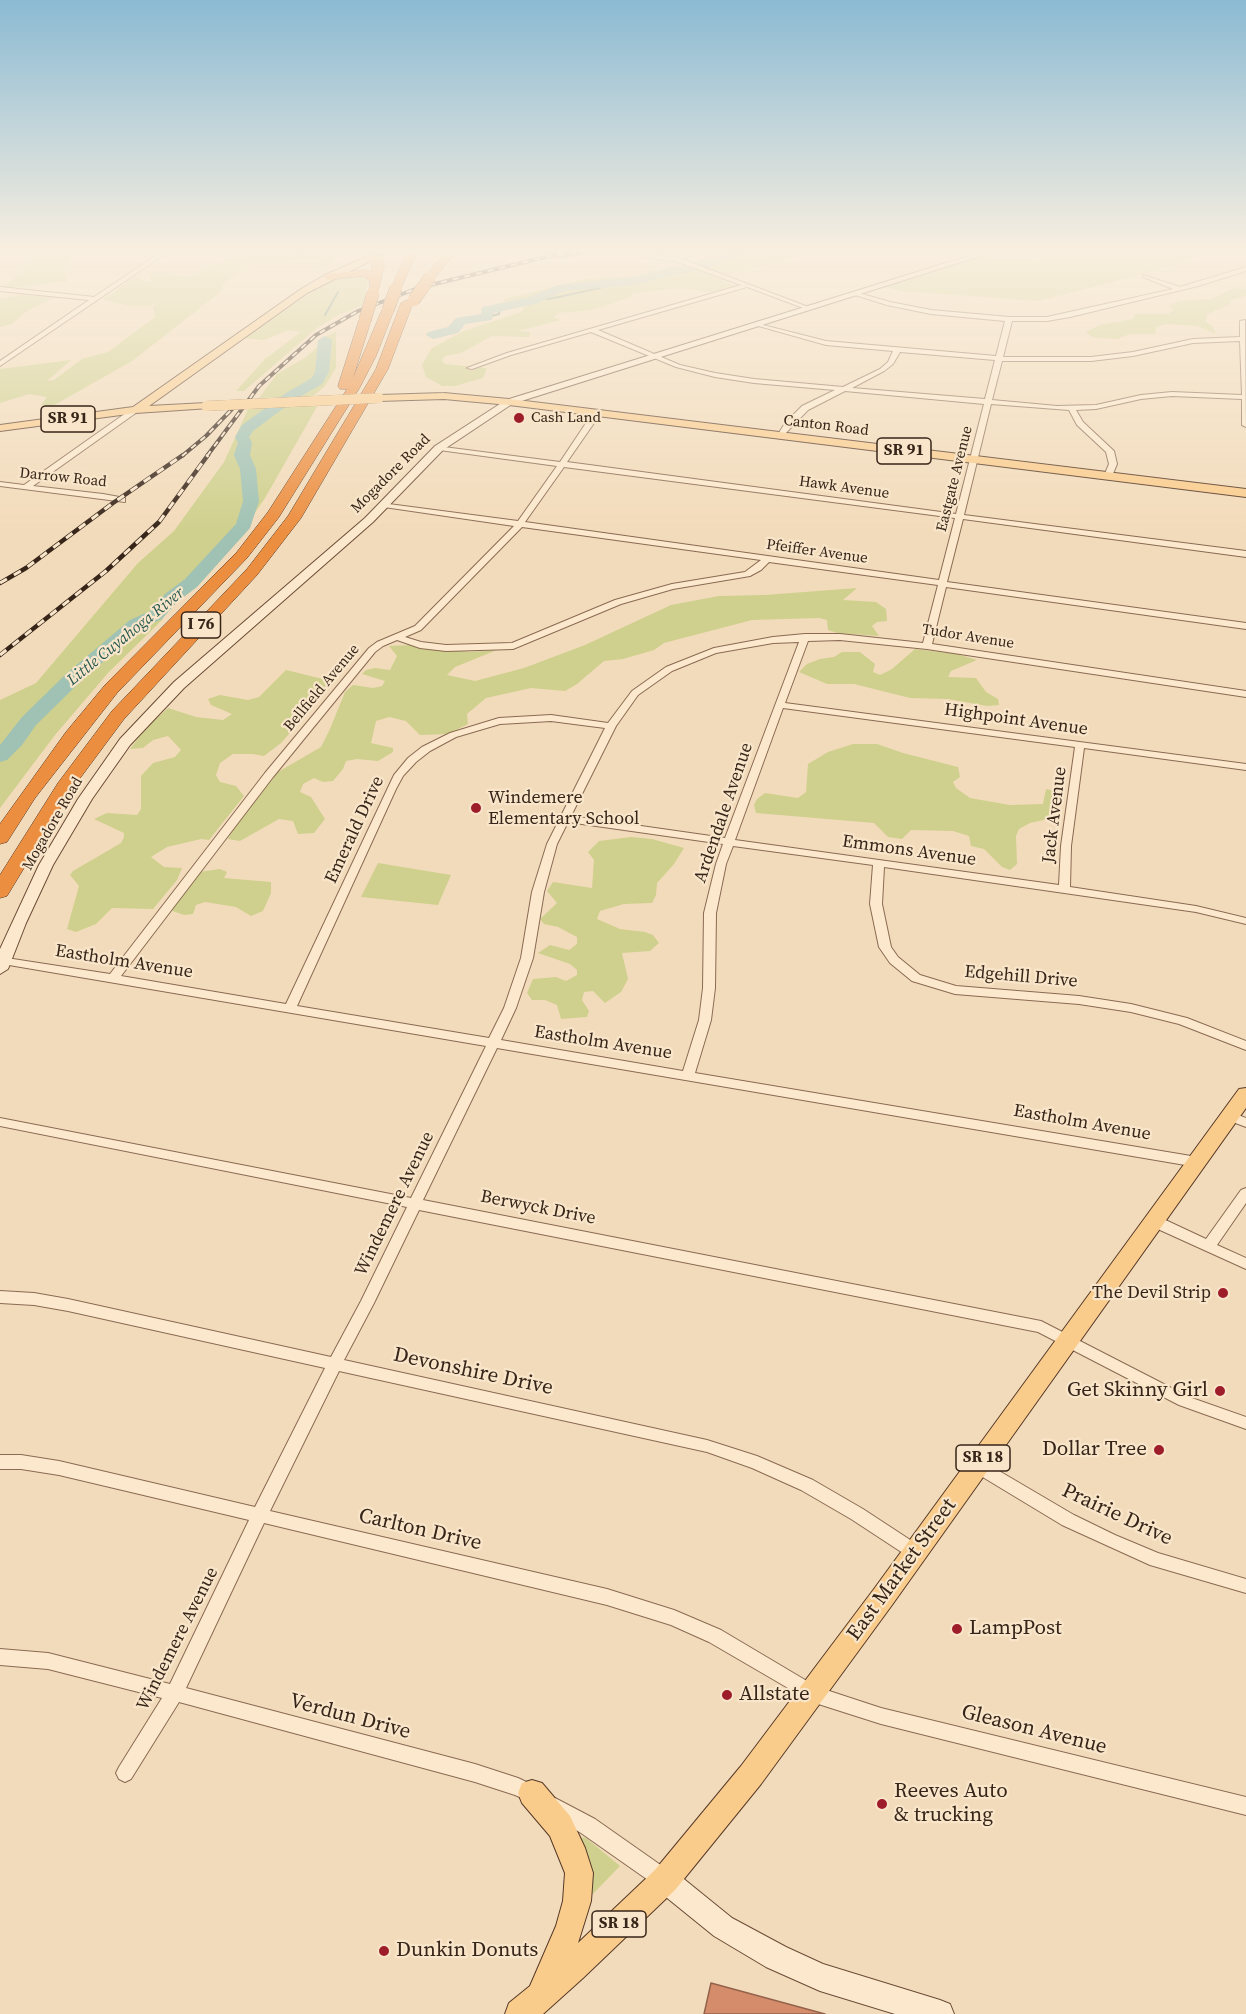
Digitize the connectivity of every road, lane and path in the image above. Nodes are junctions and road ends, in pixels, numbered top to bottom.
1 (26, 346) edge
2 (224, 346) edge
3 (357, 346) edge
4 (379, 346) edge
5 (389, 346) edge
6 (541, 346) edge
7 (630, 346) edge
8 (686, 346) edge
9 (860, 346) edge
10 (1003, 346) edge
11 (1170, 346) edge
12 (1244, 346) edge
13 (897, 350) junction
14 (654, 356) junction
15 (999, 359) junction
16 (0, 364) edge
17 (471, 368) dead end
18 (841, 389) junction
19 (1245, 397) edge
20 (509, 402) junction
21 (988, 403) junction
22 (1071, 408) junction
23 (136, 410) junction
24 (597, 413) junction
25 (332, 424) junction
26 (1246, 425) edge
27 (0, 428) edge
28 (781, 436) junction
29 (439, 448) junction
30 (974, 459) junction
31 (562, 465) junction
32 (1108, 476) junction
33 (0, 484) edge
34 (26, 487) junction
35 (1246, 494) edge
36 (122, 500) dead end
37 (384, 505) junction
38 (960, 516) junction
39 (520, 524) junction
40 (1246, 554) edge
41 (767, 559) junction
42 (942, 584) junction
43 (1246, 626) edge
44 (397, 637) junction
45 (805, 637) junction
46 (927, 646) junction
47 (686, 661) joint
48 (1246, 694) edge
49 (781, 705) junction
50 (611, 726) junction
51 (1080, 745) junction
52 (1246, 767) edge
53 (567, 819) junction
54 (0, 838) edge
55 (728, 842) junction
56 (879, 864) junction
57 (1064, 889) junction
58 (0, 892) edge
59 (1246, 921) edge
60 (2, 964) edge
61 (113, 979) junction
62 (290, 1009) junction
63 (493, 1043) junction
64 (1246, 1046) edge
65 (688, 1075) junction
66 (1246, 1094) edge
67 (1238, 1119) edge
68 (0, 1122) edge
69 (1197, 1162) junction
70 (1246, 1193) edge
71 (415, 1203) junction
72 (1154, 1221) junction
73 (1209, 1246) junction
74 (1246, 1264) edge
75 (0, 1297) edge
76 (1067, 1339) junction
77 (334, 1364) junction
78 (1246, 1423) edge
79 (0, 1462) edge
80 (977, 1465) junction
81 (260, 1515) junction
82 (915, 1552) junction
83 (1246, 1586) edge
84 (0, 1657) edge
85 (174, 1694) junction
86 (812, 1694) junction
87 (125, 1773) dead end
88 (532, 1793) junction
89 (1246, 1806) edge
90 (665, 1880) junction
91 (530, 2006) edge
92 (940, 2014) edge

1 - 16 street
2 - 23 main road
3 - 25 highway, bridge
4 - 25 highway, I 76
5 - 58 highway, I 76
6 - 17 street
7 - 14 street
8 - 14 street, Mogadore Road
9 - 13 street
10 - 15 street, Eastgate Avenue
11 - 15 street
12 - 19 street
13 - 15 street
13 - 18 street
14 - 18 street
14 - 20 street, Mogadore Road
15 - 21 street, Eastgate Avenue
18 - 21 street
18 - 28 street
19 - 22 street
19 - 26 street
20 - 23 main road, SR 91, bridge
20 - 24 main road, Canton Road / SR 91
20 - 29 street, Mogadore Road
21 - 22 street
21 - 30 street, Eastgate Avenue
22 - 32 street
23 - 27 main road, SR 91
23 - 34 street
24 - 28 main road, Canton Road / SR 91
24 - 31 street, Bellfield Avenue
25 - 54 highway, I 76
28 - 30 main road, Canton Road / SR 91
29 - 31 street, Hawk Avenue
29 - 37 street, Mogadore Road
30 - 32 main road, Canton Road / SR 91
30 - 38 street, Eastgate Avenue
31 - 38 street, Hawk Avenue
31 - 39 street, Bellfield Avenue
32 - 35 main road, Canton Road / SR 91
33 - 34 street, Darrow Road
34 - 36 street, Darrow Road
37 - 39 street, Pfeiffer Avenue
37 - 60 street, Mogadore Road
38 - 40 street, Hawk Avenue
38 - 42 street, Eastgate Avenue
39 - 41 street, Pfeiffer Avenue
39 - 44 street, Bellfield Avenue
41 - 42 street, Pfeiffer Avenue
41 - 44 street
42 - 43 street, Pfeiffer Avenue
42 - 46 street, Eastgate Avenue
44 - 61 street, Bellfield Avenue
45 - 46 street, Tudor Avenue
45 - 47 street, Tudor Avenue
45 - 49 street, Ardendale Avenue
46 - 48 street, Tudor Avenue
47 - 50 street, Windemere Avenue
49 - 51 street, Highpoint Avenue
49 - 55 street, Ardendale Avenue
50 - 53 street, Windemere Avenue
50 - 62 street, Emerald Drive
51 - 52 street, Highpoint Avenue
51 - 57 street, Jack Avenue
53 - 55 street, Emmons Avenue
53 - 63 street, Windemere Avenue
55 - 56 street, Emmons Avenue
55 - 65 street, Ardendale Avenue
56 - 57 street, Emmons Avenue
56 - 64 street, Edgehill Drive
57 - 59 street, Emmons Avenue
60 - 61 street, Eastholm Avenue
61 - 62 street, Eastholm Avenue
62 - 63 street, Eastholm Avenue
63 - 65 street, Eastholm Avenue
63 - 71 street, Windemere Avenue
65 - 69 street, Eastholm Avenue
66 - 67 main road, East Market Street / SR 18
67 - 69 main road, East Market Street / SR 18
68 - 71 street, Berwyck Drive
69 - 72 main road, East Market Street / SR 18
70 - 73 street
71 - 76 street, Berwyck Drive
71 - 77 street, Windemere Avenue
72 - 73 street
72 - 76 main road, East Market Street / SR 18
73 - 74 street
75 - 77 street, Devonshire Drive
76 - 78 street, Berwyck Drive
76 - 80 main road, East Market Street / SR 18
77 - 81 street, Windemere Avenue
77 - 82 street, Devonshire Drive
79 - 81 street, Carlton Drive
80 - 82 main road, East Market Street / SR 18
80 - 83 street, Prairie Drive
81 - 85 street, Windemere Avenue
81 - 86 street, Carlton Drive
82 - 86 main road, East Market Street / SR 18
84 - 85 street, Verdun Drive
85 - 87 street, Windemere Avenue
85 - 88 street, Verdun Drive
86 - 89 street, Gleason Avenue
86 - 90 main road, East Market Street / SR 18
88 - 90 street, Verdun Drive
88 - 91 main road
90 - 91 main road, East Market Street / SR 18
90 - 92 street

